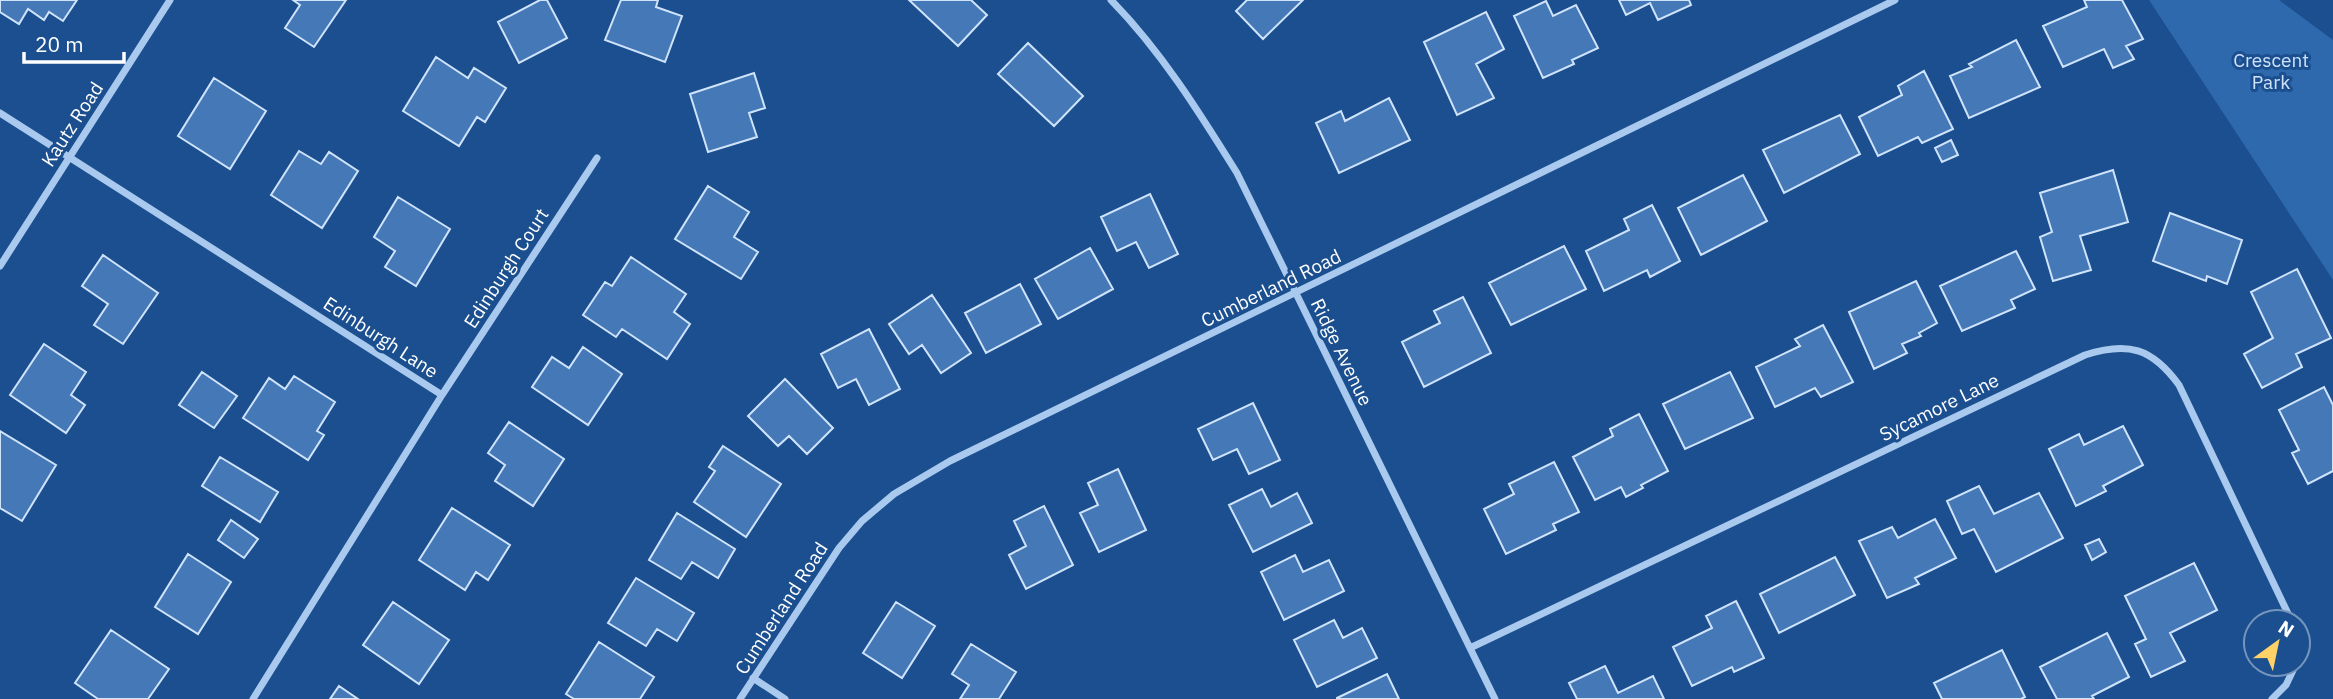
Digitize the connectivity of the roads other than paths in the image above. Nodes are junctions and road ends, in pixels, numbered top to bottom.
1 (170, 0) edge
2 (1111, 0) edge
3 (1895, 0) edge
4 (0, 113) edge
5 (69, 158) junction
6 (597, 158) dead end
7 (0, 265) edge
8 (1296, 293) junction
9 (442, 395) junction
10 (2285, 608) edge
11 (1470, 648) junction
12 (753, 678) junction
13 (2289, 678) edge
14 (253, 699) edge
15 (740, 699) edge
16 (785, 699) edge
17 (1495, 699) edge
18 (2272, 699) edge

1 - 5 street, Kautz Road
2 - 8 street, Ridge Avenue
3 - 8 street, Cumberland Road
4 - 5 street, Edinburgh Lane
5 - 7 street, Kautz Road
5 - 9 street, Edinburgh Lane
6 - 9 street, Edinburgh Court
8 - 11 street, Ridge Avenue
8 - 12 street, Cumberland Road
9 - 14 street, Edinburgh Lane
10 - 11 street, Sycamore Lane
11 - 17 street, Ridge Avenue
12 - 15 street, Cumberland Road
12 - 16 street
13 - 18 street

